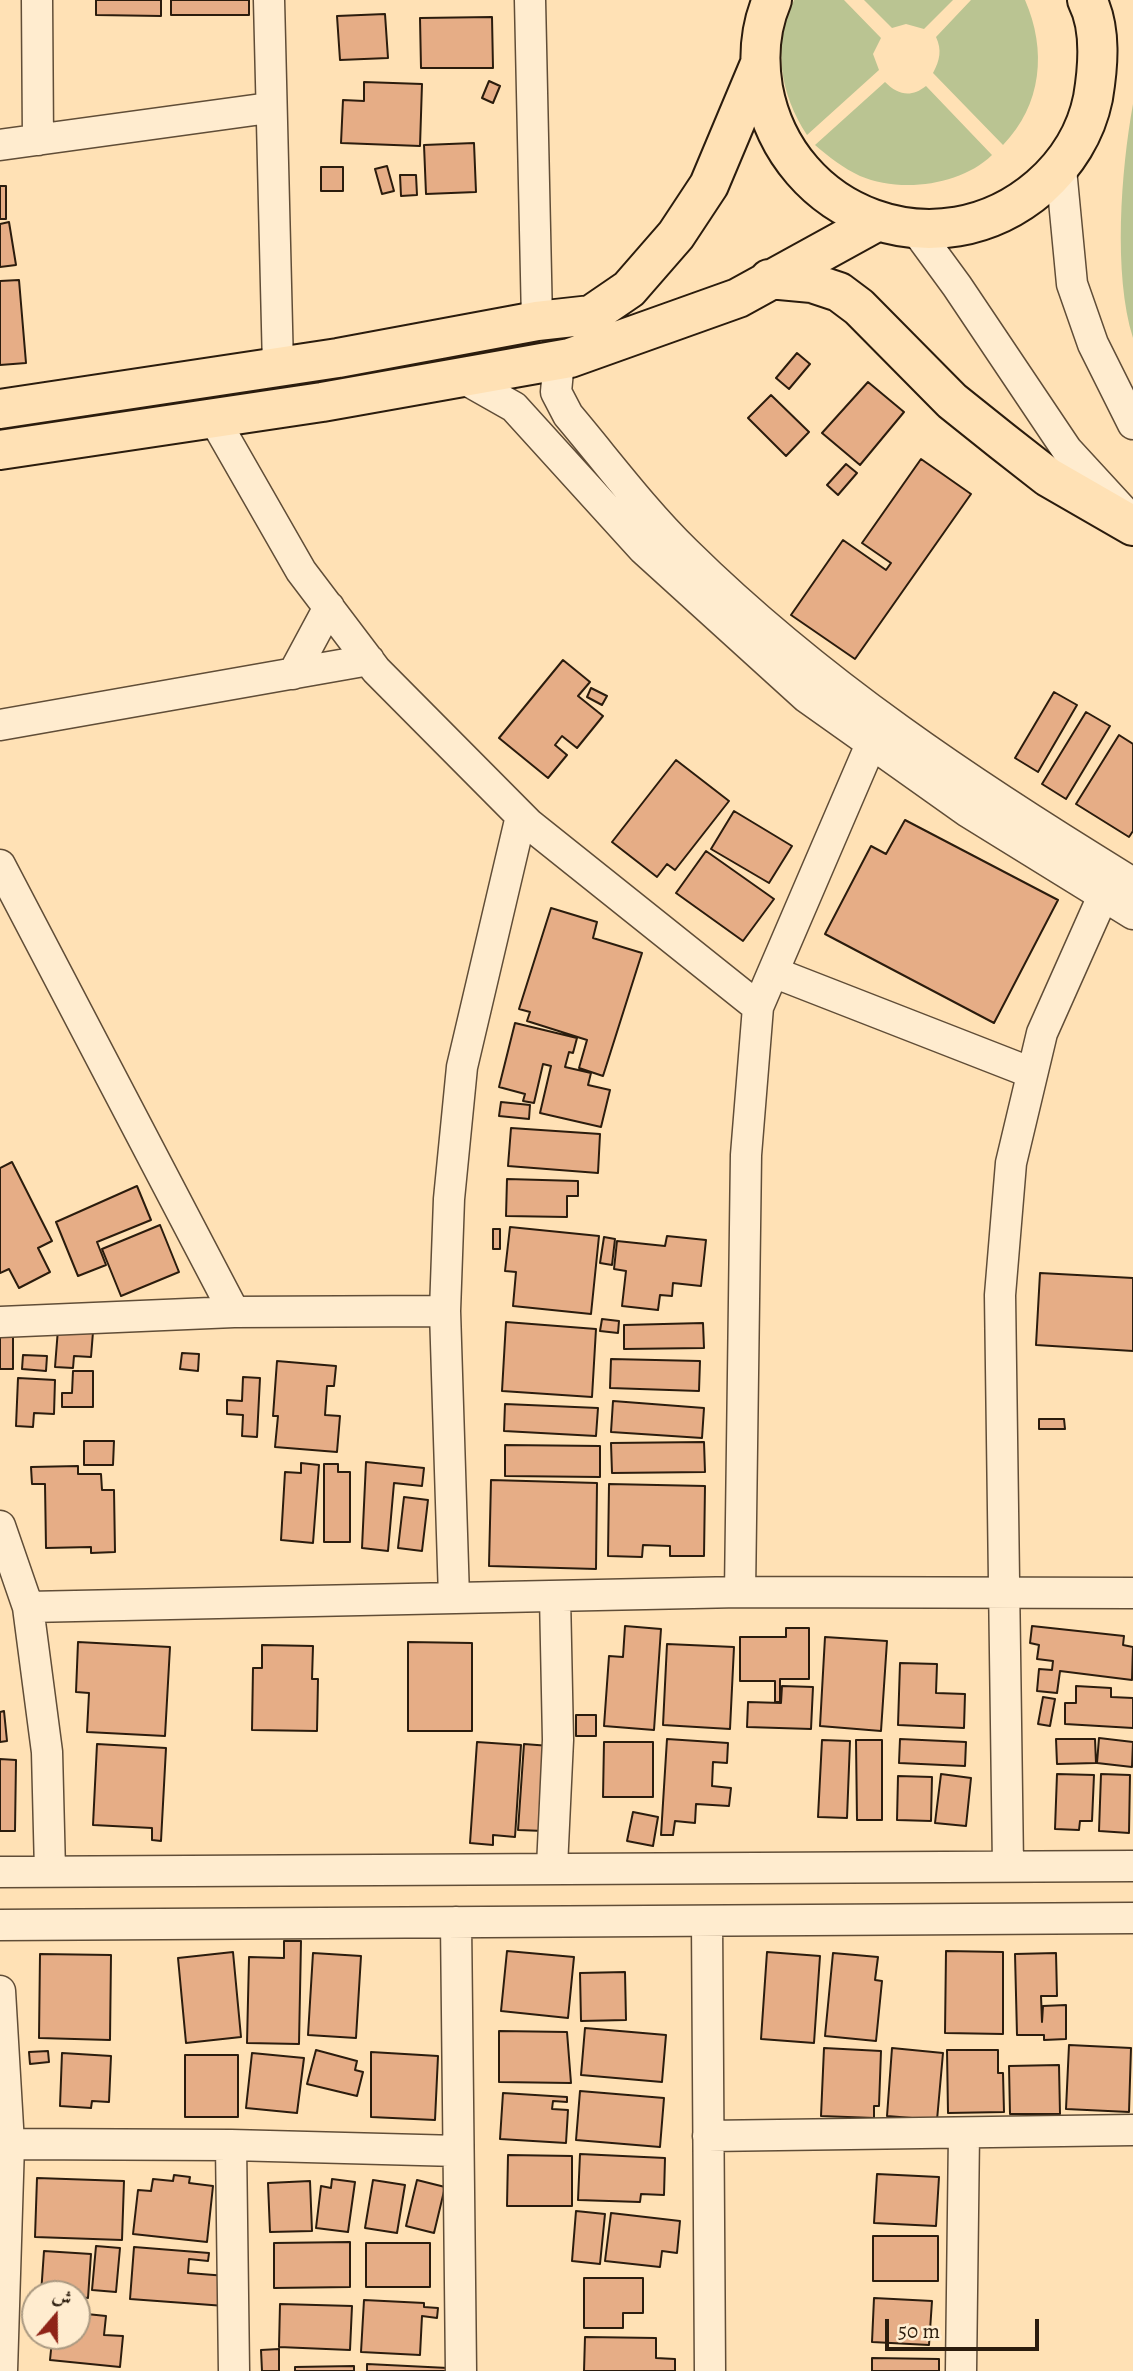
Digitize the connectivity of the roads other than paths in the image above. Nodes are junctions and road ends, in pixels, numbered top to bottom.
1 (37, 0) edge
2 (269, 0) edge
3 (530, 0) edge
4 (1087, 0) edge
5 (767, 6) edge
6 (759, 66) junction
7 (269, 108) junction
8 (38, 140) junction
9 (0, 145) edge
10 (1061, 169) junction
11 (878, 221) junction
12 (915, 230) junction
13 (769, 279) junction
14 (537, 321) junction
15 (559, 360) junction
16 (278, 367) junction
17 (461, 377) junction
18 (0, 409) edge
19 (214, 419) junction
20 (1133, 424) edge
21 (0, 450) edge
22 (1133, 524) edge
23 (329, 607) junction
24 (369, 660) junction
25 (293, 674) junction
26 (0, 725) edge
27 (872, 744) junction
28 (521, 816) junction
29 (0, 865) edge
30 (1133, 883) edge
31 (1104, 896) junction
32 (1133, 914) edge
33 (773, 972) junction
34 (758, 1007) junction
35 (1032, 1073) junction
36 (445, 1311) junction
37 (234, 1312) junction
38 (0, 1322) edge
39 (0, 1526) edge
40 (740, 1592) junction
41 (1006, 1593) junction
42 (1133, 1594) edge
43 (555, 1596) junction
44 (454, 1598) junction
45 (28, 1608) junction
46 (1008, 1866) junction
47 (1133, 1866) edge
48 (552, 1867) junction
49 (50, 1871) junction
50 (0, 1872) edge
51 (1133, 1918) edge
52 (707, 1921) junction
53 (456, 1922) junction
54 (0, 1925) edge
55 (0, 1992) edge
56 (1133, 2130) edge
57 (964, 2133) junction
58 (708, 2136) junction
59 (9, 2144) junction
60 (231, 2144) junction
61 (458, 2151) junction
62 (2, 2371) edge
63 (233, 2371) edge
64 (461, 2371) edge
65 (710, 2371) edge
66 (961, 2371) edge

1 - 8 street
2 - 7 street
3 - 14 street
4 - 10 main road
5 - 6 main road
6 - 11 main road
6 - 14 main road
7 - 8 street
7 - 16 street
8 - 9 street
10 - 12 main road
10 - 20 street
11 - 12 main road
11 - 13 main road
12 - 22 street
13 - 15 main road
13 - 22 main road
14 - 16 main road
15 - 17 main road
15 - 30 street
16 - 18 main road
17 - 19 main road
17 - 27 street
19 - 21 main road
19 - 23 street
23 - 24 street
23 - 25 street
24 - 25 street
24 - 28 street
25 - 26 street
27 - 31 street
27 - 33 street
28 - 34 street
28 - 36 street
29 - 37 street
31 - 32 street
31 - 35 street
33 - 34 street
33 - 35 street
34 - 40 street
35 - 41 street
36 - 37 street
36 - 44 street
37 - 38 street
39 - 45 street
40 - 41 street
40 - 43 street
41 - 42 street
41 - 46 street
43 - 44 street
43 - 48 street
44 - 45 street
45 - 49 street
46 - 47 street
46 - 48 street
48 - 49 street
49 - 50 street
51 - 52 street
52 - 53 street
52 - 58 street
53 - 54 street
53 - 61 street
55 - 59 street
56 - 57 street
57 - 58 street
57 - 66 street
58 - 65 street
59 - 60 street
59 - 62 street
60 - 61 street
60 - 63 street
61 - 64 street

